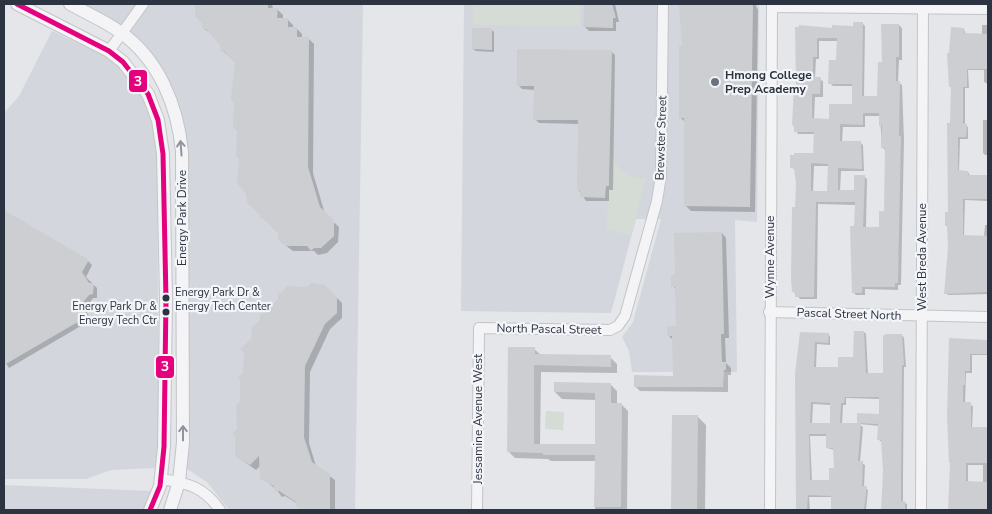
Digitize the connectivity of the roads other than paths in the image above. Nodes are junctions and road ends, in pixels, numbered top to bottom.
1 (16, 4) edge
2 (70, 4) edge
3 (143, 4) edge
4 (663, 4) edge
5 (772, 5) edge
6 (923, 6) edge
7 (988, 9) edge
8 (121, 32) junction
9 (109, 51) junction
10 (770, 312) junction
11 (922, 316) junction
12 (988, 317) edge
13 (618, 326) joint
14 (479, 328) joint
15 (161, 479) junction
16 (179, 482) junction
17 (150, 510) edge
18 (170, 510) edge
19 (220, 510) edge
20 (477, 510) edge
21 (770, 510) edge
22 (921, 510) edge

1 - 9 street, Energy Park Drive
2 - 8 street, Energy Park Drive
3 - 8 street
4 - 13 street, Brewster Street
5 - 6 street
5 - 10 street, Wynne Avenue
6 - 7 street
6 - 11 street, West Breda Avenue
8 - 9 street
16 -> 8 street, Energy Park Drive
9 - 15 street, Energy Park Drive
10 - 11 street, Pascal Street North
10 - 21 street, Wynne Avenue
11 - 12 street, Pascal Street North
11 - 22 street, West Breda Avenue
13 - 14 street, North Pascal Street
14 - 20 street, Jessamine Avenue West
15 - 16 street
15 - 17 street, Energy Park Drive
16 - 18 street, Energy Park Drive
16 - 19 street

